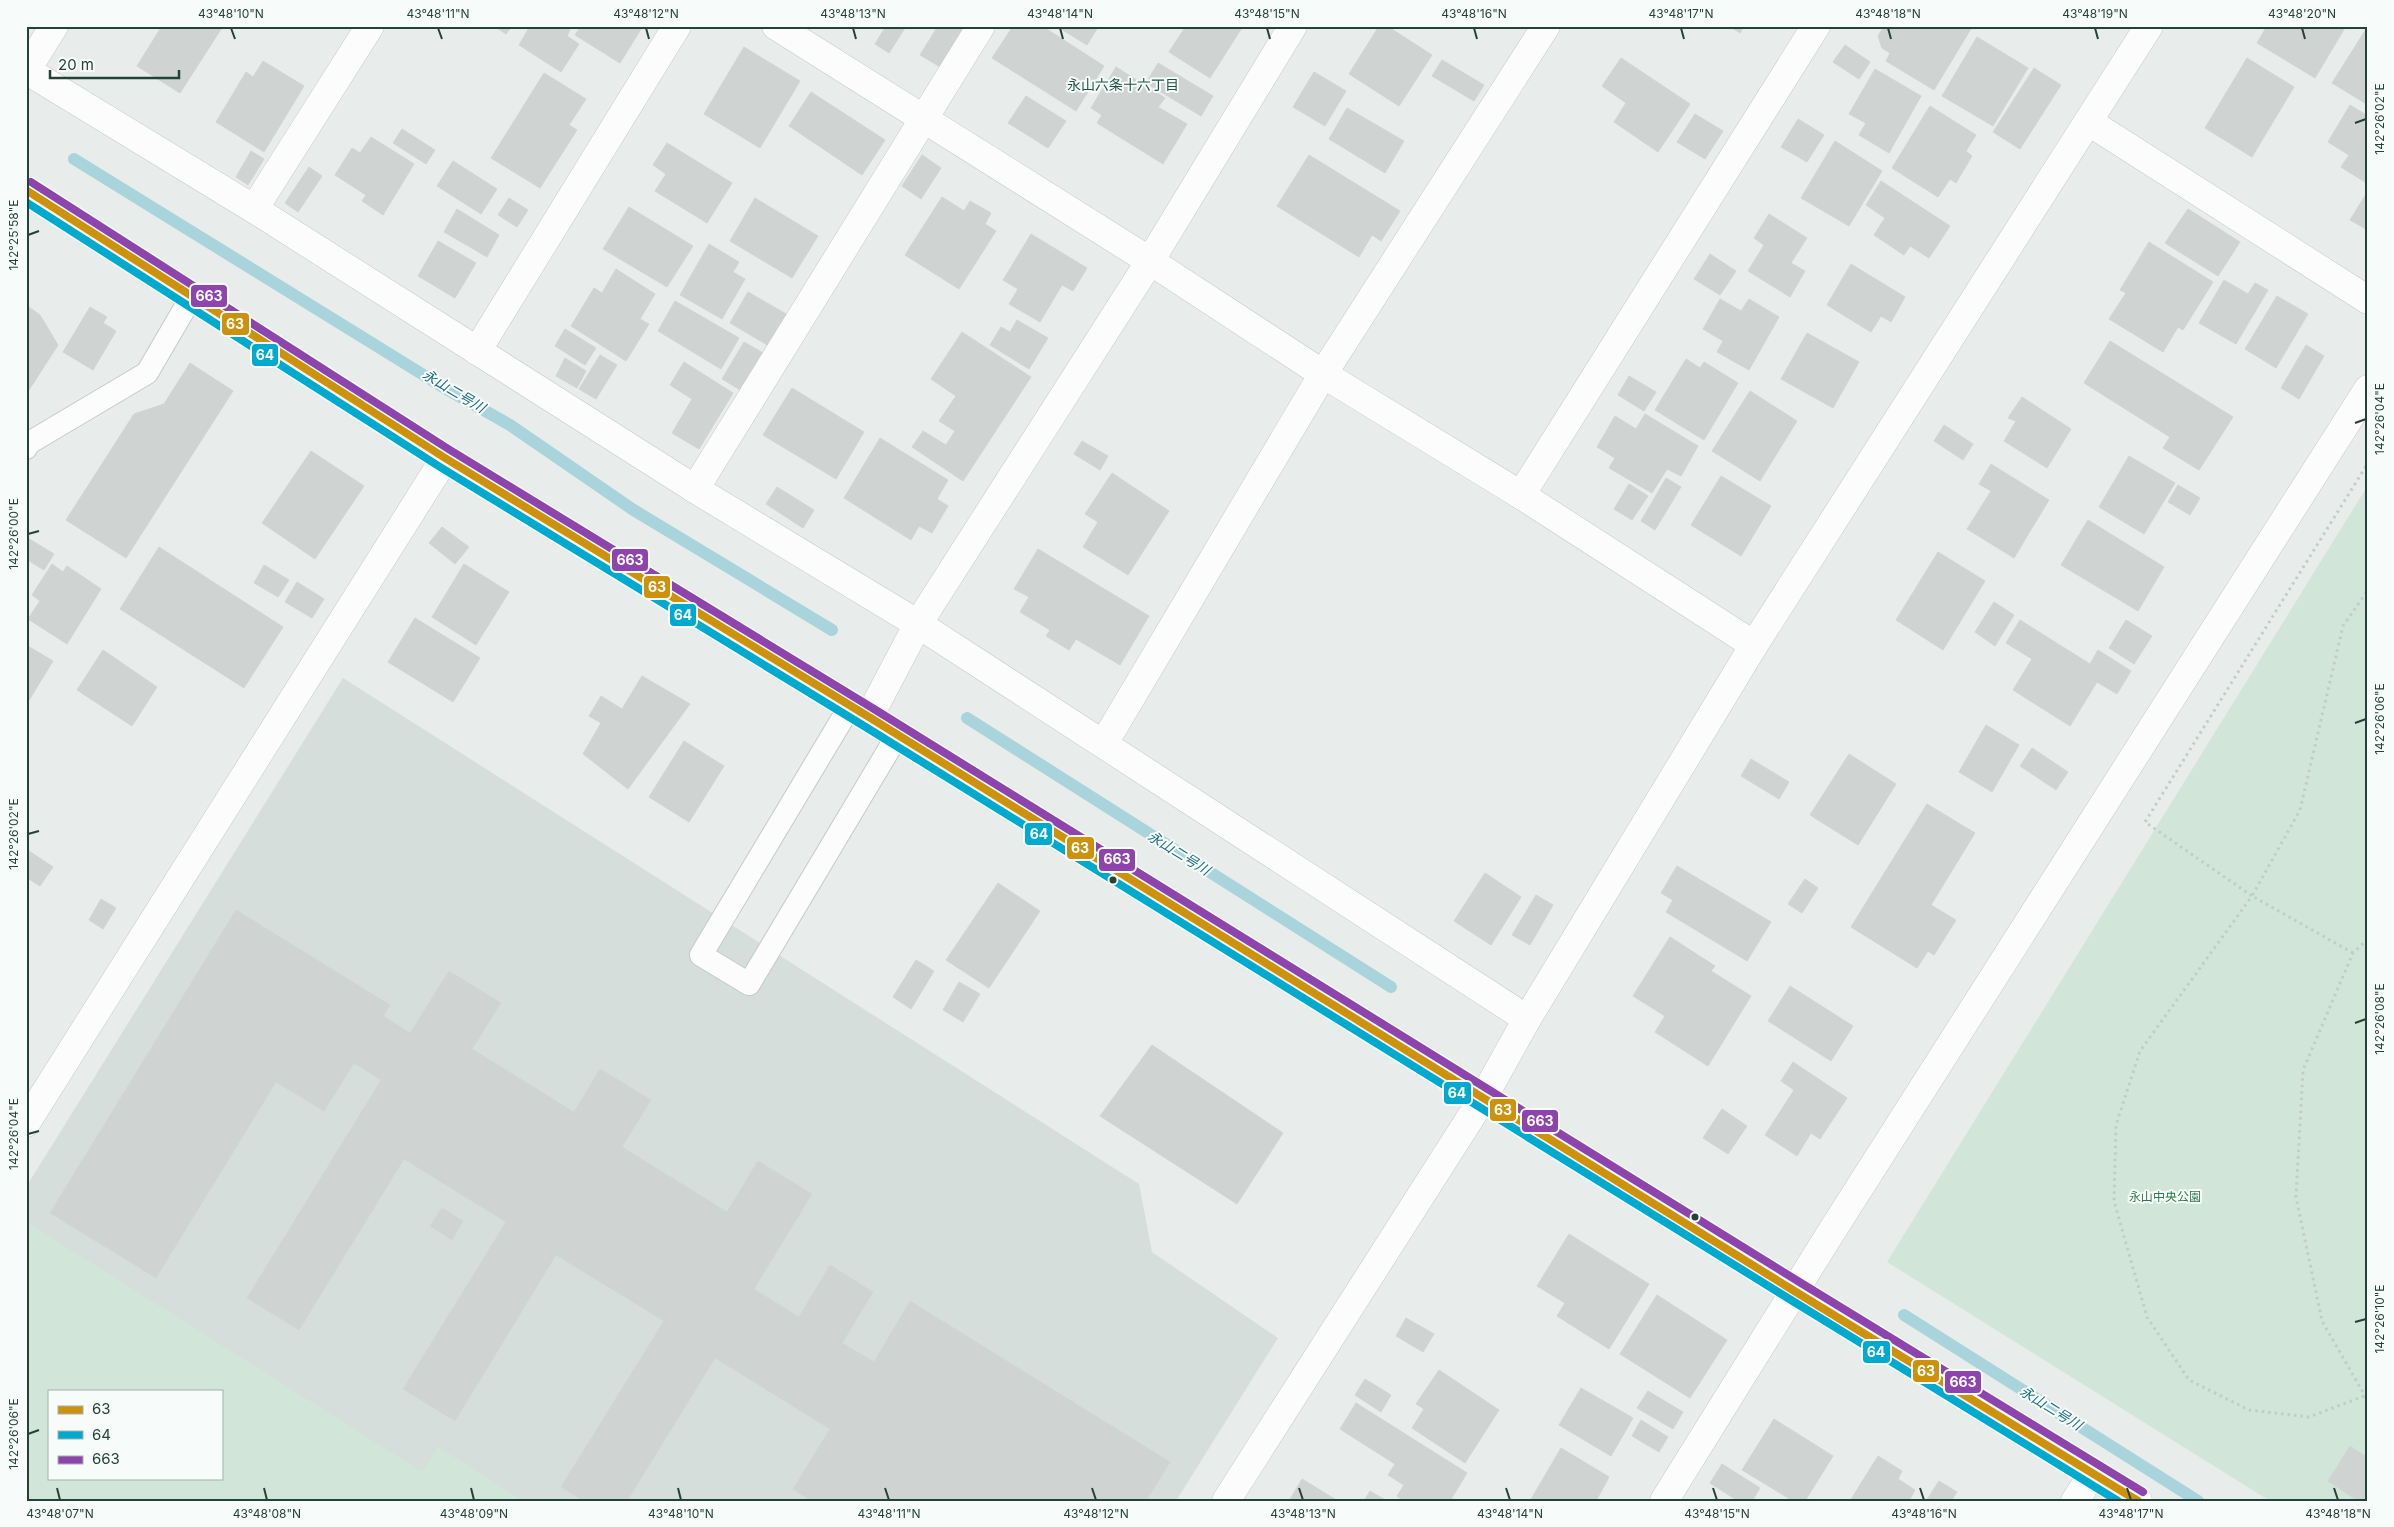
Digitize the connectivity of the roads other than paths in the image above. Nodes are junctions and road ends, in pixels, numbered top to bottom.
1 (54, 26) edge
2 (370, 26) edge
3 (677, 26) edge
4 (776, 26) edge
5 (981, 26) edge
6 (1293, 26) edge
7 (1546, 26) edge
8 (1816, 26) edge
9 (2149, 26) edge
10 (26, 70) edge
11 (924, 118) junction
12 (2089, 122) junction
13 (26, 190) edge
14 (254, 209) junction
15 (1150, 261) junction
16 (192, 296) junction
17 (2368, 300) edge
18 (477, 351) junction
19 (1323, 374) junction
20 (2368, 389) edge
21 (26, 448) edge
22 (445, 458) junction
23 (695, 489) junction
24 (1521, 495) junction
25 (918, 624) junction
26 (1754, 645) junction
27 (859, 712) junction
28 (897, 736) junction
29 (1104, 743) junction
30 (1527, 1019) junction
31 (1483, 1098) junction
32 (26, 1123) edge
33 (1796, 1292) junction
34 (2093, 1473) junction
35 (1226, 1501) edge
36 (1664, 1501) edge
37 (2075, 1501) edge
38 (2138, 1501) edge

1 - 10 street
2 - 14 street
3 - 18 street
4 - 11 street
5 - 11 street
6 - 15 street
7 - 19 street
8 - 24 street
9 - 12 street
10 - 14 street
11 - 15 street
11 - 23 street
12 - 17 street
12 - 26 street
13 - 16 street
14 - 18 street
15 - 19 street
15 - 25 street
16 - 21 lane
16 - 22 street
18 - 23 street
19 - 24 street
19 - 29 street
20 - 33 street
22 - 27 street
22 - 32 street
23 - 25 street
24 - 26 street
25 - 27 street
25 - 29 street
26 - 30 street
27 - 28 street
27 - 28 lane
28 - 31 street
29 - 30 street
30 - 31 street
31 - 33 street
31 - 35 street
33 - 34 street
33 - 36 street
34 - 37 street
34 - 38 street

